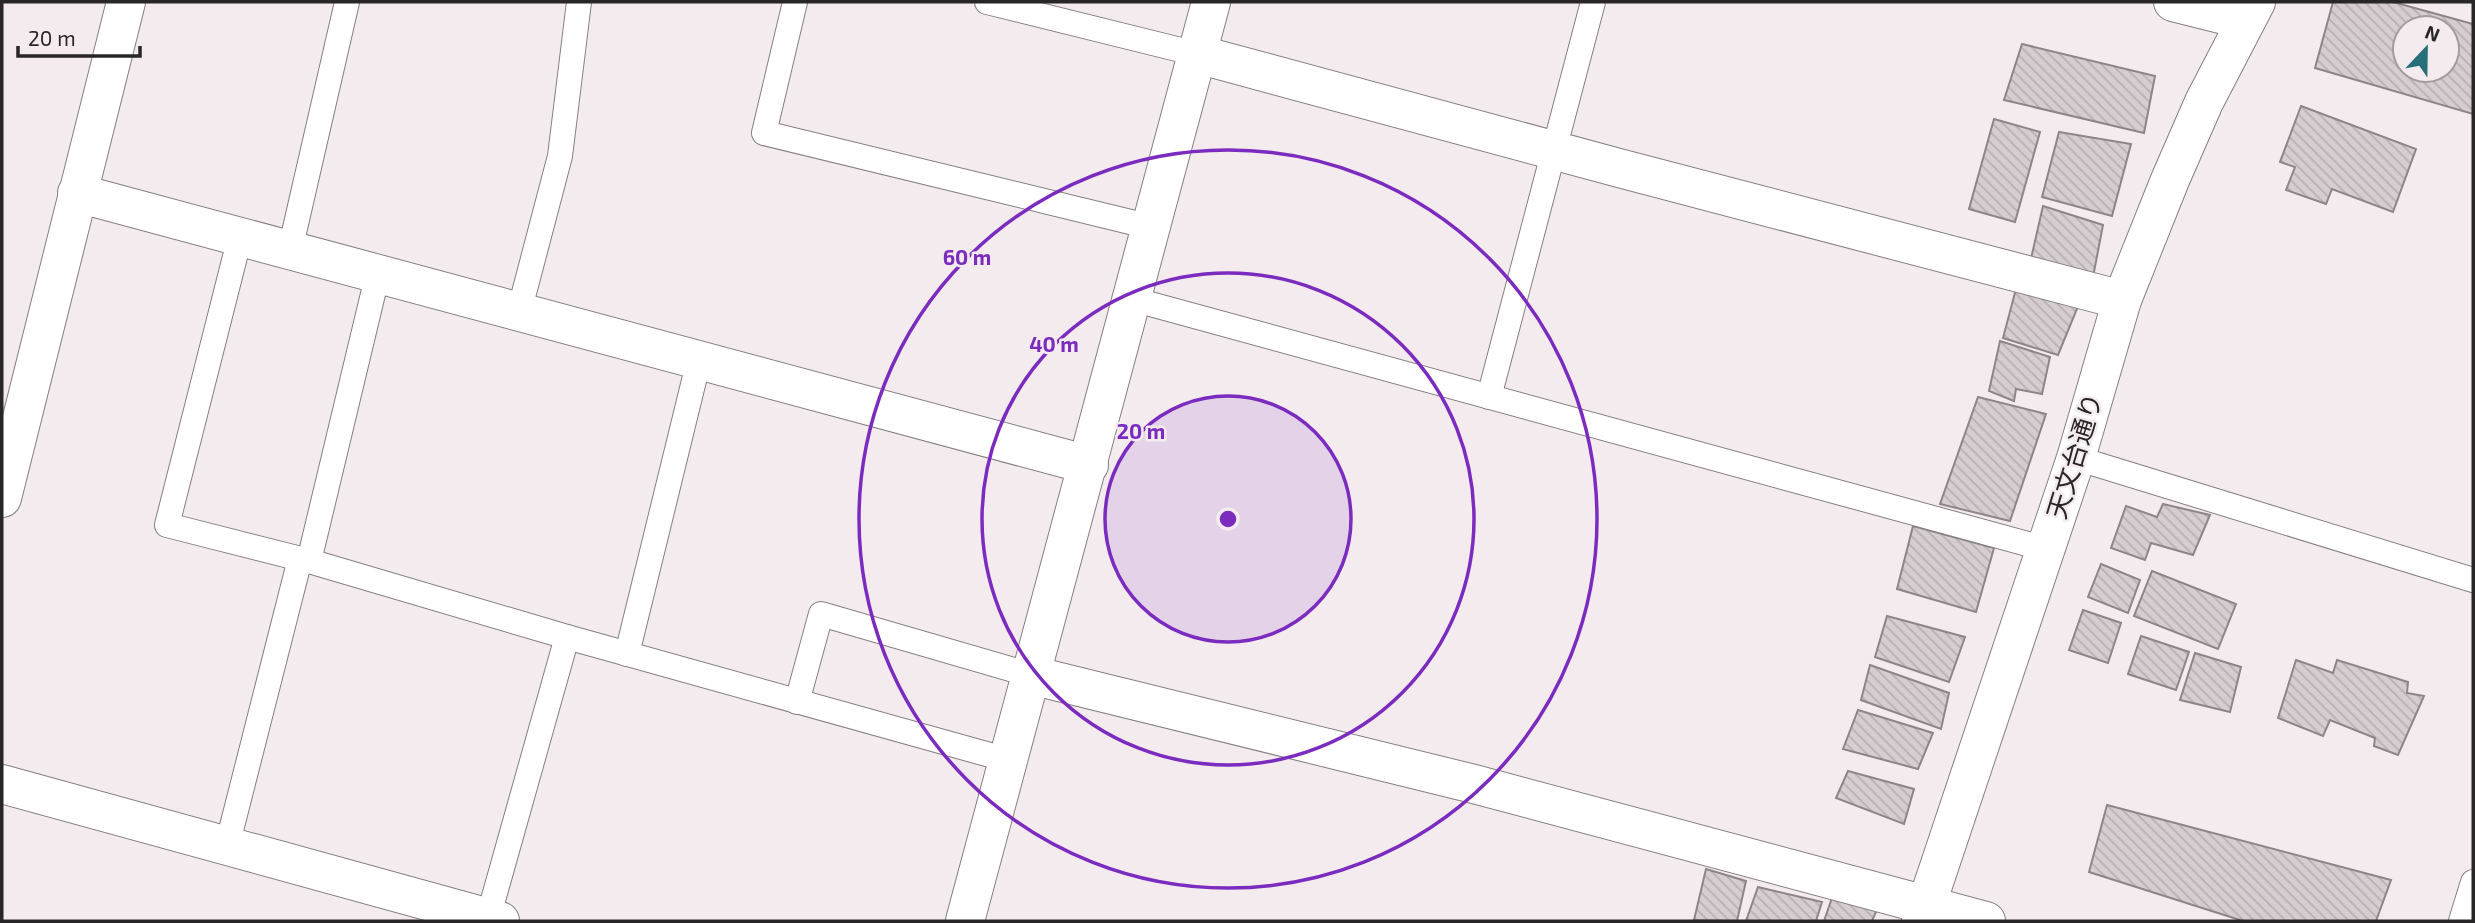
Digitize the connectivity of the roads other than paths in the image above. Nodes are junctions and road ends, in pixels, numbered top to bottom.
1 (125, 2) edge
2 (347, 2) edge
3 (579, 2) edge
4 (794, 2) edge
5 (987, 2) edge
6 (1211, 2) edge
7 (1593, 2) edge
8 (2173, 2) edge
9 (2251, 11) edge
10 (1197, 54) junction
11 (1555, 151) junction
12 (77, 193) junction
13 (1151, 227) junction
14 (240, 237) junction
15 (290, 250) junction
16 (378, 273) junction
17 (1132, 299) junction
18 (2122, 300) junction
19 (519, 312) junction
20 (699, 360) junction
21 (1489, 397) junction
22 (2076, 458) junction
23 (1089, 465) junction
24 (2, 498) edge
25 (2046, 549) junction
26 (304, 560) junction
27 (2473, 580) edge
28 (567, 638) junction
29 (626, 654) junction
30 (1031, 675) junction
31 (797, 702) junction
32 (1008, 760) junction
33 (2, 784) edge
34 (227, 846) junction
35 (2473, 882) edge
36 (1923, 913) edge
37 (494, 920) edge
38 (965, 921) edge
39 (1986, 921) edge
40 (2461, 921) edge

1 - 12 street
2 - 15 lane
3 - 19 lane
4 - 13 lane
5 - 10 lane
6 - 10 street
7 - 11 lane
8 - 9 street
9 - 18 street, 天文台通り
10 - 11 street
10 - 13 street
11 - 18 street
11 - 21 lane
12 - 14 street
12 - 24 street
13 - 17 street
14 - 15 street
14 - 26 lane
15 - 16 street
16 - 19 street
16 - 26 lane
17 - 21 lane
17 - 23 street
18 - 22 street, 天文台通り
19 - 20 street
20 - 23 street
20 - 29 lane
21 - 25 lane
22 - 25 street, 天文台通り
22 - 27 lane
23 - 30 street
25 - 36 street, 天文台通り
26 - 28 lane
26 - 34 lane
28 - 29 lane
28 - 37 lane
29 - 31 lane
30 - 31 lane
30 - 32 street
30 - 36 street
31 - 32 lane
32 - 38 street
33 - 34 street
34 - 37 street
35 - 40 lane
36 - 39 street

